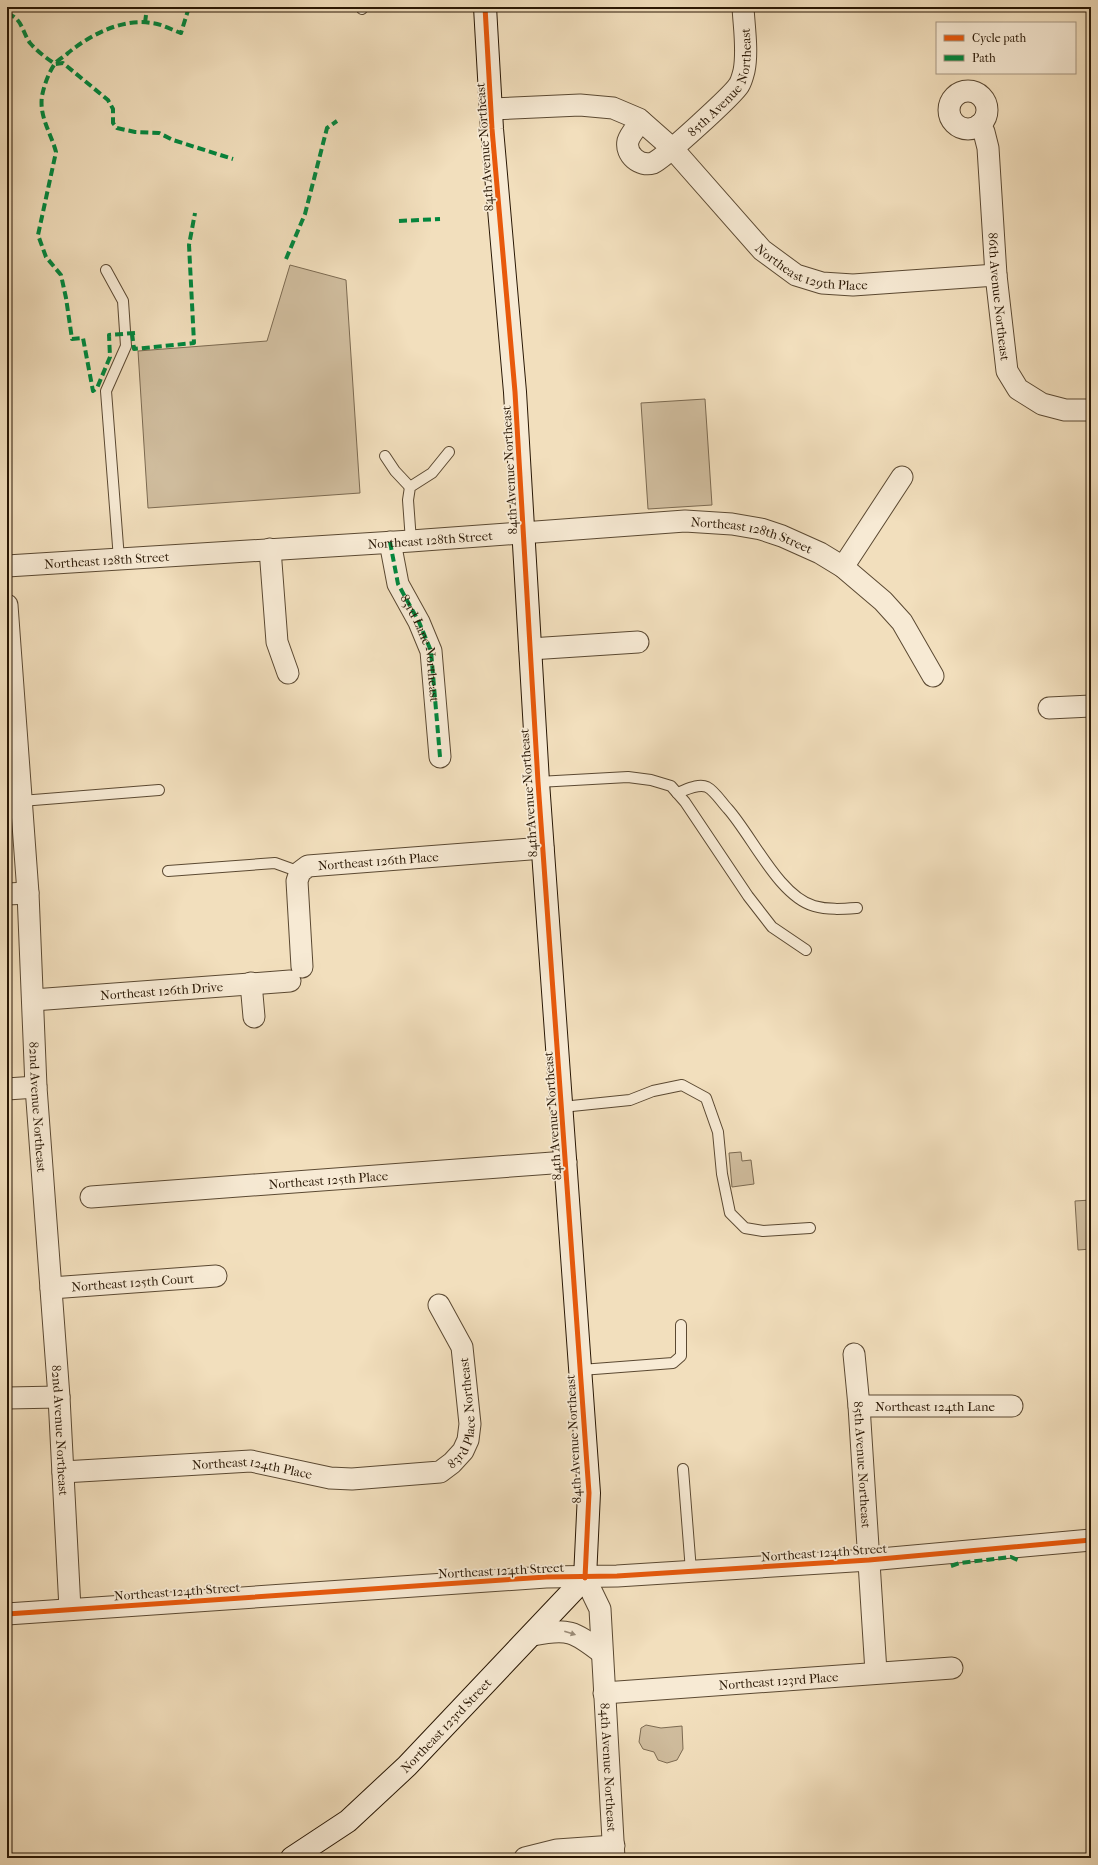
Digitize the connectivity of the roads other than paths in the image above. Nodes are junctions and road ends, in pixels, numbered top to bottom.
1 (485, 7) edge
2 (742, 7) edge
3 (492, 109) junction
4 (641, 121) junction
5 (979, 125) dead end
6 (673, 149) junction
7 (106, 270) dead end
8 (996, 275) junction
9 (1091, 410) edge
10 (449, 452) dead end
11 (385, 456) dead end
12 (902, 477) dead end
13 (410, 487) junction
14 (523, 532) junction
15 (410, 541) junction
16 (390, 542) junction
17 (270, 549) junction
18 (119, 560) junction
19 (7, 566) edge
20 (843, 567) junction
21 (7, 605) edge
22 (638, 642) dead end
23 (530, 648) junction
24 (288, 673) dead end
25 (933, 676) dead end
26 (1091, 706) edge
27 (1049, 708) dead end
28 (440, 756) dead end
29 (538, 782) junction
30 (158, 790) dead end
31 (677, 793) junction
32 (21, 801) junction
33 (543, 848) junction
34 (168, 871) dead end
35 (300, 872) junction
36 (28, 893) junction
37 (7, 894) edge
38 (856, 908) dead end
39 (806, 950) dead end
40 (251, 983) junction
41 (33, 1000) junction
42 (254, 1017) dead end
43 (36, 1087) junction
44 (7, 1089) edge
45 (562, 1107) junction
46 (566, 1162) junction
47 (91, 1197) dead end
48 (810, 1228) dead end
49 (216, 1276) dead end
50 (51, 1288) junction
51 (439, 1305) dead end
52 (681, 1325) dead end
53 (854, 1354) dead end
54 (580, 1370) junction
55 (59, 1397) junction
56 (7, 1398) edge
57 (859, 1406) junction
58 (1012, 1406) dead end
59 (683, 1469) dead end
60 (63, 1472) junction
61 (440, 1472) joint
62 (1091, 1540) edge
63 (868, 1560) junction
64 (691, 1571) junction
65 (585, 1578) junction
66 (70, 1609) junction
67 (7, 1614) edge
68 (533, 1635) junction
69 (602, 1653) junction
70 (952, 1668) dead end
71 (876, 1672) junction
72 (604, 1694) junction
73 (614, 1852) edge
74 (292, 1858) edge
75 (525, 1858) edge

1 - 3 street, 84th Avenue Northeast
2 - 6 street, 85th Avenue Northeast
3 - 4 street, Northeast 129th Place
3 - 14 street, 84th Avenue Northeast
4 - 6 street, Northeast 129th Place
4 - 6 street
5 - 8 street, 86th Avenue Northeast
6 - 8 street, Northeast 129th Place
7 - 18 lane
8 - 9 street, 86th Avenue Northeast
10 - 13 lane
11 - 13 lane
12 - 20 street
13 - 15 lane
14 - 15 street, Northeast 128th Street
14 - 20 street, Northeast 128th Street
14 - 23 street, 84th Avenue Northeast
15 - 16 street, Northeast 128th Street
16 - 17 street, Northeast 128th Street
16 - 28 street, 83rd Lane Northeast
17 - 18 street, Northeast 128th Street
17 - 24 street
18 - 19 street, Northeast 128th Street
20 - 25 street, Northeast 128th Street
21 - 32 street, 82nd Avenue Northeast
22 - 23 street
23 - 29 street, 84th Avenue Northeast
26 - 27 street
29 - 31 lane
29 - 33 street, 84th Avenue Northeast
30 - 32 lane
31 - 38 lane
31 - 39 lane
32 - 36 street, 82nd Avenue Northeast
33 - 35 street, Northeast 126th Place
33 - 45 street, 84th Avenue Northeast
34 - 35 lane, Northeast 126th Place
35 - 40 street, Northeast 126th Drive
36 - 37 street
36 - 41 street, 82nd Avenue Northeast
40 - 41 street, Northeast 126th Drive
40 - 42 street
41 - 43 street, 82nd Avenue Northeast
43 - 44 street
43 - 50 street, 82nd Avenue Northeast
45 - 46 street, 84th Avenue Northeast
45 - 48 lane
46 - 47 street, Northeast 125th Place
46 - 54 street, 84th Avenue Northeast
49 - 50 street, Northeast 125th Court
50 - 55 street, 82nd Avenue Northeast
51 - 61 street, 83rd Place Northeast
52 - 54 lane
53 - 57 street, 85th Avenue Northeast
54 - 65 street, 84th Avenue Northeast
55 - 56 street
55 - 60 street, 82nd Avenue Northeast
57 - 58 street, Northeast 124th Lane
57 - 63 street, 85th Avenue Northeast
59 - 64 lane
60 - 61 street, Northeast 124th Place
60 - 66 street, 82nd Avenue Northeast
62 - 63 street, Northeast 124th Street
63 - 64 street, Northeast 124th Street
63 - 71 street, 85th Avenue Northeast
64 - 65 street, Northeast 124th Street
65 - 66 street, Northeast 124th Street
65 - 68 street, Northeast 123rd Street
65 - 69 street, 84th Avenue Northeast
66 - 67 street, Northeast 124th Street
68 -> 69 street
68 - 74 street, Northeast 123rd Street
69 - 72 street, 84th Avenue Northeast
70 - 71 street, Northeast 123rd Place
71 - 72 street, Northeast 123rd Place
72 - 73 street, 84th Avenue Northeast
73 - 75 street

